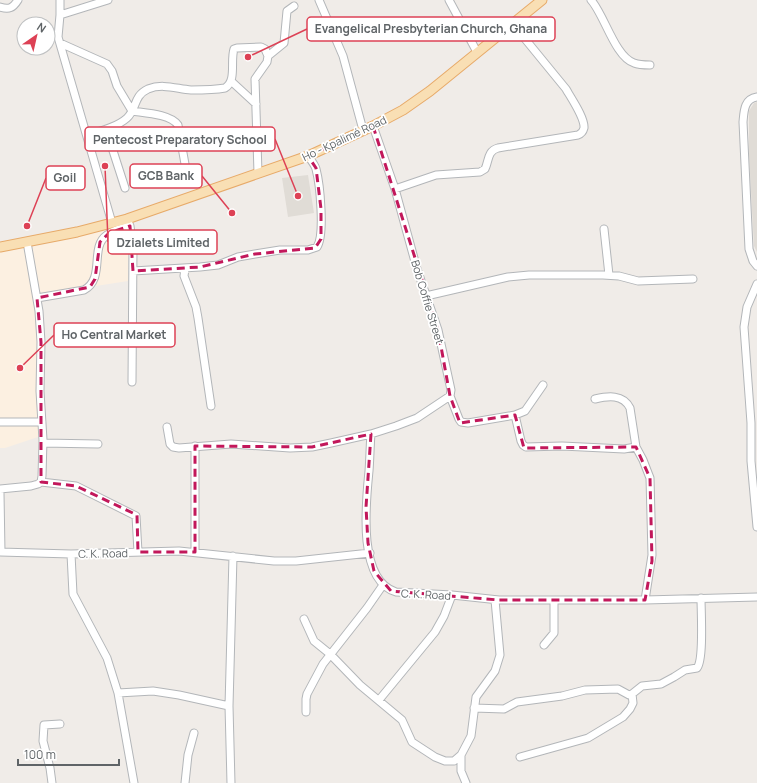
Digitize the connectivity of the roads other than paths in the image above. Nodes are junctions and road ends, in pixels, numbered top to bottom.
1 (18, 0) edge
2 (60, 0) edge
3 (108, 0) edge
4 (319, 0) edge
5 (450, 0) edge
6 (542, 0) edge
7 (591, 0) edge
8 (294, 6) dead end
9 (0, 7) edge
10 (60, 15) junction
11 (512, 23) junction
12 (60, 43) junction
13 (477, 52) junction
14 (268, 56) junction
15 (650, 65) dead end
16 (232, 81) junction
17 (757, 96) edge
18 (256, 104) junction
19 (132, 111) junction
20 (373, 126) junction
21 (106, 129) junction
22 (363, 130) junction
23 (87, 135) junction
24 (308, 156) junction
25 (186, 164) dead end
26 (258, 173) junction
27 (125, 188) dead end
28 (395, 189) junction
29 (128, 222) junction
30 (112, 223) junction
31 (604, 228) dead end
32 (27, 242) junction
33 (0, 247) edge
34 (757, 266) edge
35 (185, 269) junction
36 (133, 271) junction
37 (609, 275) junction
38 (693, 280) dead end
39 (757, 284) edge
40 (426, 296) junction
41 (37, 298) junction
42 (132, 382) dead end
43 (543, 385) dead end
44 (450, 396) junction
45 (595, 399) dead end
46 (211, 406) dead end
47 (515, 415) junction
48 (0, 422) edge
49 (42, 422) junction
50 (167, 427) dead end
51 (372, 434) junction
52 (43, 443) junction
53 (98, 444) dead end
54 (195, 446) junction
55 (636, 447) junction
56 (41, 482) junction
57 (0, 488) edge
58 (0, 493) edge
59 (757, 527) edge
60 (0, 552) edge
61 (138, 552) junction
62 (195, 552) junction
63 (71, 554) junction
64 (370, 554) junction
65 (233, 556) junction
66 (383, 586) junction
67 (452, 595) junction
68 (757, 597) edge
69 (701, 598) junction
70 (495, 600) junction
71 (554, 600) junction
72 (645, 600) junction
73 (304, 619) dead end
74 (544, 645) dead end
75 (330, 654) junction
76 (118, 693) junction
77 (632, 694) junction
78 (380, 700) junction
79 (229, 706) junction
80 (474, 708) junction
81 (306, 712) dead end
82 (60, 724) dead end
83 (194, 733) dead end
84 (461, 755) junction
85 (520, 757) dead end
86 (52, 783) edge
87 (134, 783) edge
88 (185, 783) edge
89 (231, 783) edge
90 (466, 783) edge

1 - 9 street
2 - 10 street
3 - 10 street
4 - 22 street
5 - 13 street
6 - 11 main road, Ho - Kpalimé Road
7 - 15 street
8 - 14 street
10 - 12 street
11 - 13 main road, Ho - Kpalimé Road
11 - 28 street
12 - 19 street
12 - 23 street
13 - 20 main road, Ho - Kpalimé Road
14 - 16 street
14 - 18 street
16 - 18 street
16 - 19 street
17 - 34 street
18 - 26 street
19 - 21 street
19 - 25 street
20 - 22 main road, Ho - Kpalimé Road
20 - 28 street, Bob Coffie Street
21 - 23 street
21 - 27 street
22 - 24 main road, Ho - Kpalimé Road
23 - 30 street
24 - 26 main road, Ho - Kpalimé Road
24 - 35 street
26 - 29 main road, Ho - Kpalimé Road
28 - 40 street, Bob Coffie Street
29 - 30 main road, Ho - Kpalimé Road
29 - 36 street
29 - 41 street
30 - 32 main road, Ho - Kpalimé Road
31 - 37 street
32 - 33 main road, Ho - Kpalimé Road
32 - 41 street
35 - 36 street
35 - 46 street
36 - 42 street
37 - 38 street
37 - 40 street
39 - 59 street
40 - 44 street, Bob Coffie Street
41 - 49 street
43 - 47 street
44 - 47 street, Bob Coffie Street
44 - 51 street
45 - 55 street
47 - 55 street
48 - 49 street
49 - 52 street
50 - 54 street
51 - 54 street
51 - 64 street
52 - 53 street
52 - 56 street
54 - 62 street
55 - 72 street
56 - 57 street
56 - 61 street
58 - 60 street
60 - 63 street, C. K. Road
61 - 62 street, C. K. Road
61 - 63 street, C. K. Road
62 - 65 street, C. K. Road
63 - 76 street
64 - 65 street, C. K. Road
64 - 66 street
65 - 79 street
66 - 67 street, C. K. Road
66 - 75 street
67 - 70 street, C. K. Road
67 - 78 street
68 - 69 street, C. K. Road
69 - 72 street, C. K. Road
69 - 77 street
70 - 71 street, C. K. Road
70 - 80 street
71 - 72 street, C. K. Road
71 - 74 street
73 - 75 street
75 - 78 street
75 - 81 street
76 - 79 street
76 - 87 street
77 - 80 street
77 - 85 street
78 - 84 street
79 - 89 street
80 - 84 street
82 - 86 street
83 - 88 street
84 - 90 street

